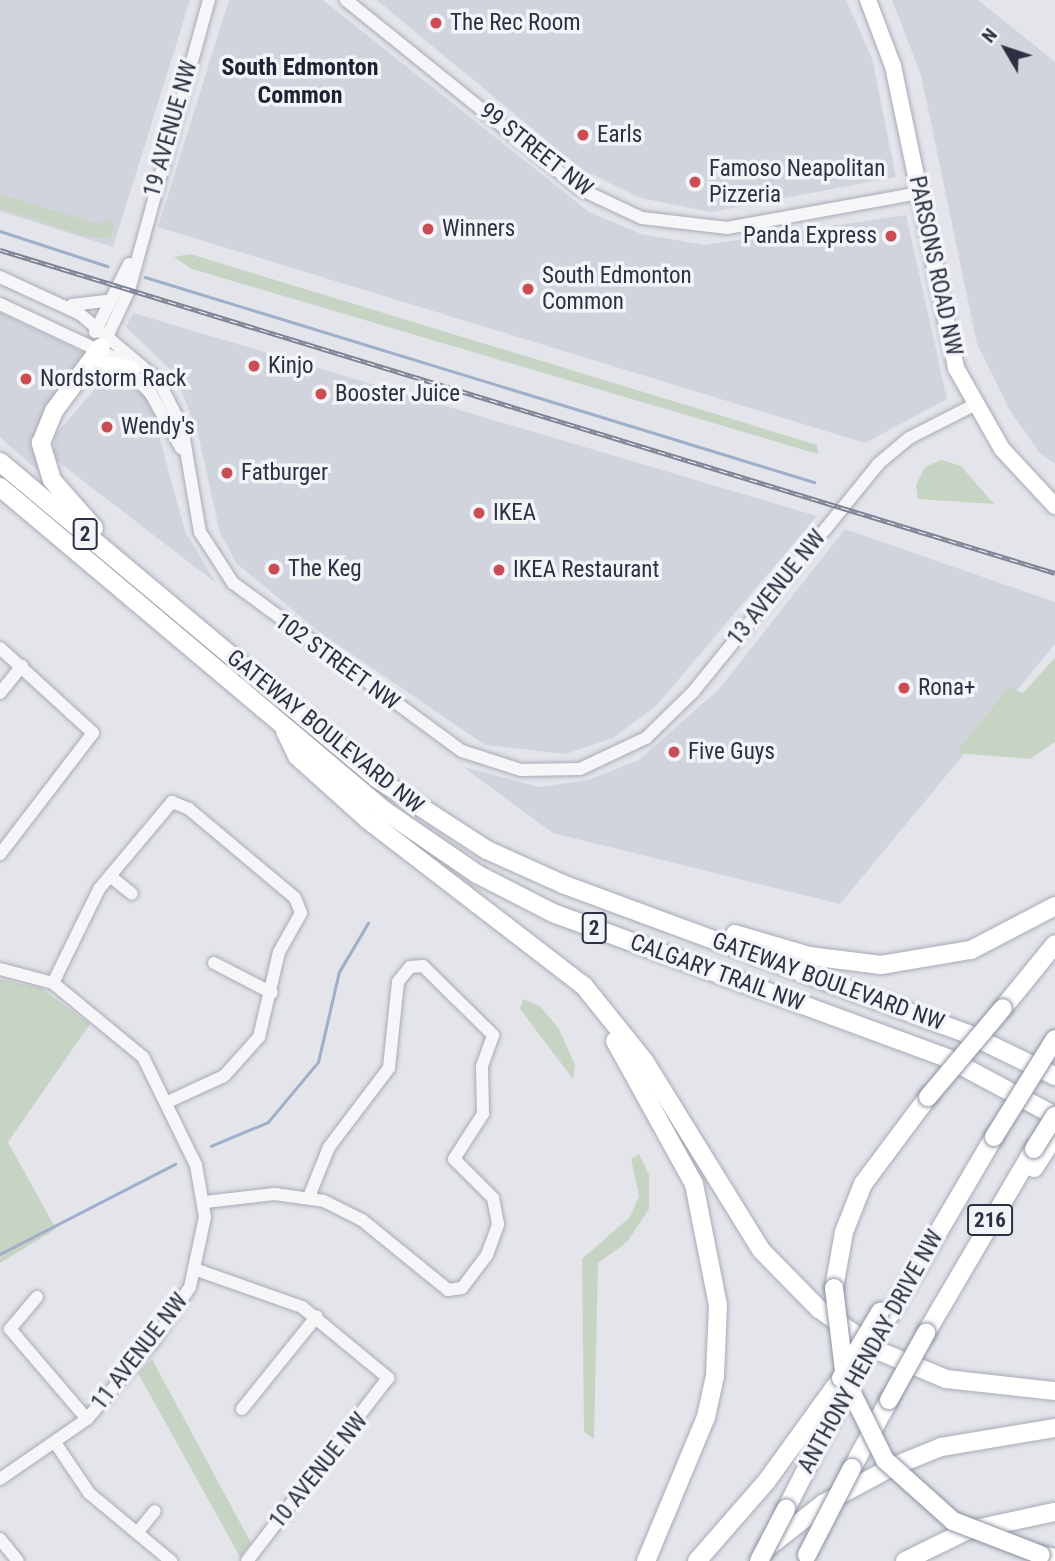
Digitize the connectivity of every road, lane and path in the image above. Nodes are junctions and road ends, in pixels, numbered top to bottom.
1 (209, 0) edge
2 (346, 0) edge
3 (869, 0) edge
4 (920, 193) junction
5 (133, 259) junction
6 (0, 277) edge
7 (110, 300) junction
8 (62, 303) junction
9 (0, 304) edge
10 (98, 326) junction
11 (100, 341) junction
12 (131, 370) junction
13 (83, 375) junction
14 (974, 405) junction
15 (183, 451) junction
16 (0, 463) edge
17 (0, 487) edge
18 (1055, 506) edge
19 (170, 605) junction
20 (0, 648) edge
21 (22, 666) junction
22 (0, 693) edge
23 (281, 724) junction
24 (580, 769) joint
25 (0, 854) edge
26 (110, 876) junction
27 (565, 886) junction
28 (132, 894) dead end
29 (1055, 906) edge
30 (1055, 944) edge
31 (558, 962) junction
32 (214, 963) dead end
33 (0, 969) edge
34 (53, 984) junction
35 (272, 993) junction
36 (891, 1003) junction
37 (1055, 1039) edge
38 (1055, 1065) edge
39 (1055, 1076) edge
40 (170, 1101) junction
41 (1055, 1116) edge
42 (1055, 1136) edge
43 (1038, 1152) junction
44 (309, 1197) junction
45 (205, 1202) junction
46 (197, 1270) junction
47 (37, 1297) dead end
48 (317, 1316) junction
49 (844, 1383) junction
50 (1055, 1391) edge
51 (242, 1409) dead end
52 (87, 1419) junction
53 (1055, 1427) edge
54 (56, 1444) junction
55 (0, 1479) edge
56 (155, 1511) dead end
57 (1055, 1512) edge
58 (137, 1533) junction
59 (0, 1539) edge
60 (1048, 1556) edge
61 (805, 1558) edge
62 (18, 1561) edge
63 (172, 1561) edge
64 (247, 1561) edge
65 (646, 1561) edge
66 (696, 1561) edge
67 (753, 1561) edge
68 (759, 1561) edge
69 (905, 1561) edge

1 - 5 street, 19 AVENUE NW
2 - 4 street, 99 STREET NW
3 - 4 main road, PARSONS ROAD NW
4 - 14 main road, PARSONS ROAD NW
5 - 7 street, 19 AVENUE NW
5 - 11 street, 19 AVENUE NW
6 - 8 street
7 - 8 street
7 - 10 street, 19 AVENUE NW
8 - 10 street, 102 STREET NW
9 - 11 street
10 - 11 street, 102 STREET NW
11 - 12 street, 102 STREET NW
11 - 13 highway
11 - 15 street, 102 STREET NW
12 - 13 highway
12 - 15 street, 102 STREET NW
13 - 19 highway
14 - 18 main road, PARSONS ROAD NW
14 - 24 street, 13 AVENUE NW
15 - 24 street, 102 STREET NW
16 - 19 highway, GATEWAY BOULEVARD NW / 2
17 - 23 highway, CALGARY TRAIL NW / 2
19 - 27 highway, GATEWAY BOULEVARD NW / 2
20 - 21 street
21 - 22 street
21 - 25 street
23 - 31 highway
23 - 41 highway, CALGARY TRAIL NW / 2
26 - 28 street
26 - 34 street
26 - 35 street
27 - 29 highway
27 - 36 highway, GATEWAY BOULEVARD NW / 2
30 - 60 highway, bridge
31 - 50 highway
31 - 65 highway
32 - 35 street
33 - 34 street
34 - 40 street
35 - 40 street
36 - 38 highway
36 - 39 highway, GATEWAY BOULEVARD NW / 2
37 - 49 highway, ANTHONY HENDAY DRIVE NW / 216, bridge
40 - 45 street
41 - 43 highway, ANTHONY HENDAY DRIVE NW / 216, bridge
42 - 43 highway
43 - 61 highway, ANTHONY HENDAY DRIVE NW / 216, bridge
44 - 44 street
44 - 45 street
45 - 46 street, 11 AVENUE NW
46 - 48 street
46 - 52 street, 11 AVENUE NW
47 - 52 street, 11 AVENUE NW
48 - 51 street
48 - 64 street, 10 AVENUE NW
49 - 66 highway
49 - 68 highway, ANTHONY HENDAY DRIVE NW / 216, bridge
52 - 54 street, 11 AVENUE NW
53 - 67 highway
54 - 55 street, 11 AVENUE NW
54 - 58 street
56 - 58 street
57 - 69 highway
58 - 63 street
59 - 62 street

